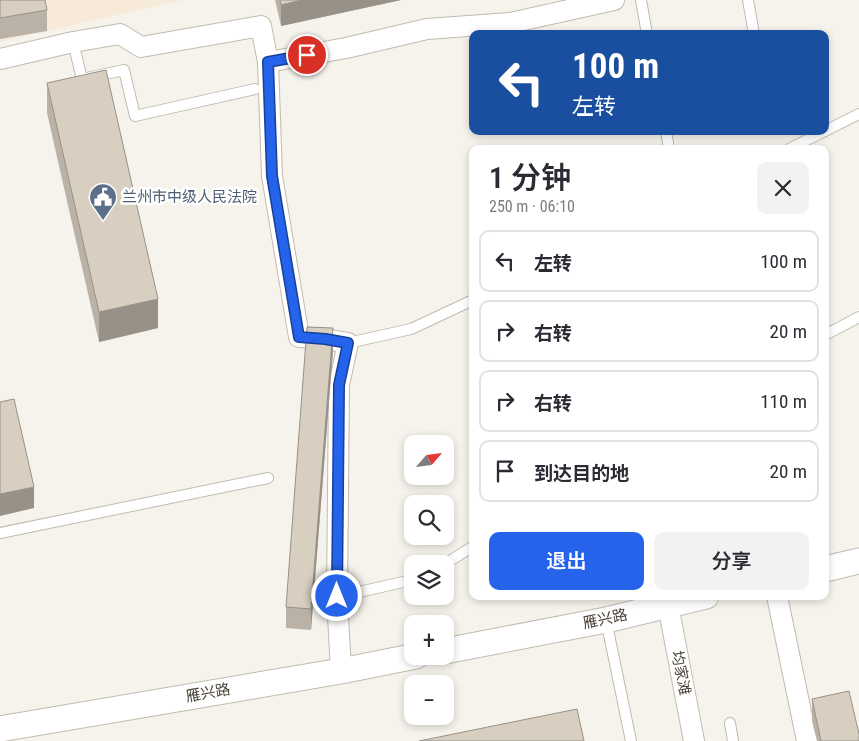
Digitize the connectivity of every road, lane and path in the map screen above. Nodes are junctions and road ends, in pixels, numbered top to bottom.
1 (614, 0) edge
2 (641, 0) edge
3 (748, 0) edge
4 (574, 4) edge
5 (646, 30) edge
6 (753, 30) edge
7 (73, 42) junction
8 (0, 59) edge
9 (268, 62) junction
10 (254, 88) dead end
11 (859, 114) edge
12 (829, 129) edge
13 (817, 135) edge
14 (797, 145) edge
15 (469, 302) edge
16 (859, 317) edge
17 (829, 333) edge
18 (348, 343) junction
19 (268, 478) dead end
20 (0, 533) edge
21 (469, 550) edge
22 (454, 558) edge
23 (859, 562) edge
24 (829, 568) edge
25 (404, 582) edge
26 (337, 596) junction
27 (778, 600) edge
28 (665, 601) edge
29 (606, 620) junction
30 (454, 649) edge
31 (404, 658) edge
32 (341, 671) junction
33 (730, 723) dead end
34 (0, 729) edge
35 (631, 741) edge
36 (694, 741) edge
37 (733, 741) edge
38 (807, 741) edge

1 - 4 street
2 - 5 lane
3 - 6 lane
4 - 9 street
7 - 8 street
7 - 9 street
7 - 10 lane
9 - 18 street
11 - 12 lane
13 - 14 lane
15 - 18 lane
16 - 17 lane
18 - 26 street
19 - 20 lane
21 - 22 lane
23 - 24 street
25 - 26 lane
26 - 32 street
27 - 38 street
28 - 29 street, 雁兴路
28 - 36 street, 均家滩
29 - 30 street, 雁兴路
29 - 35 lane
31 - 32 street, 雁兴路
32 - 34 street, 雁兴路
33 - 37 lane

